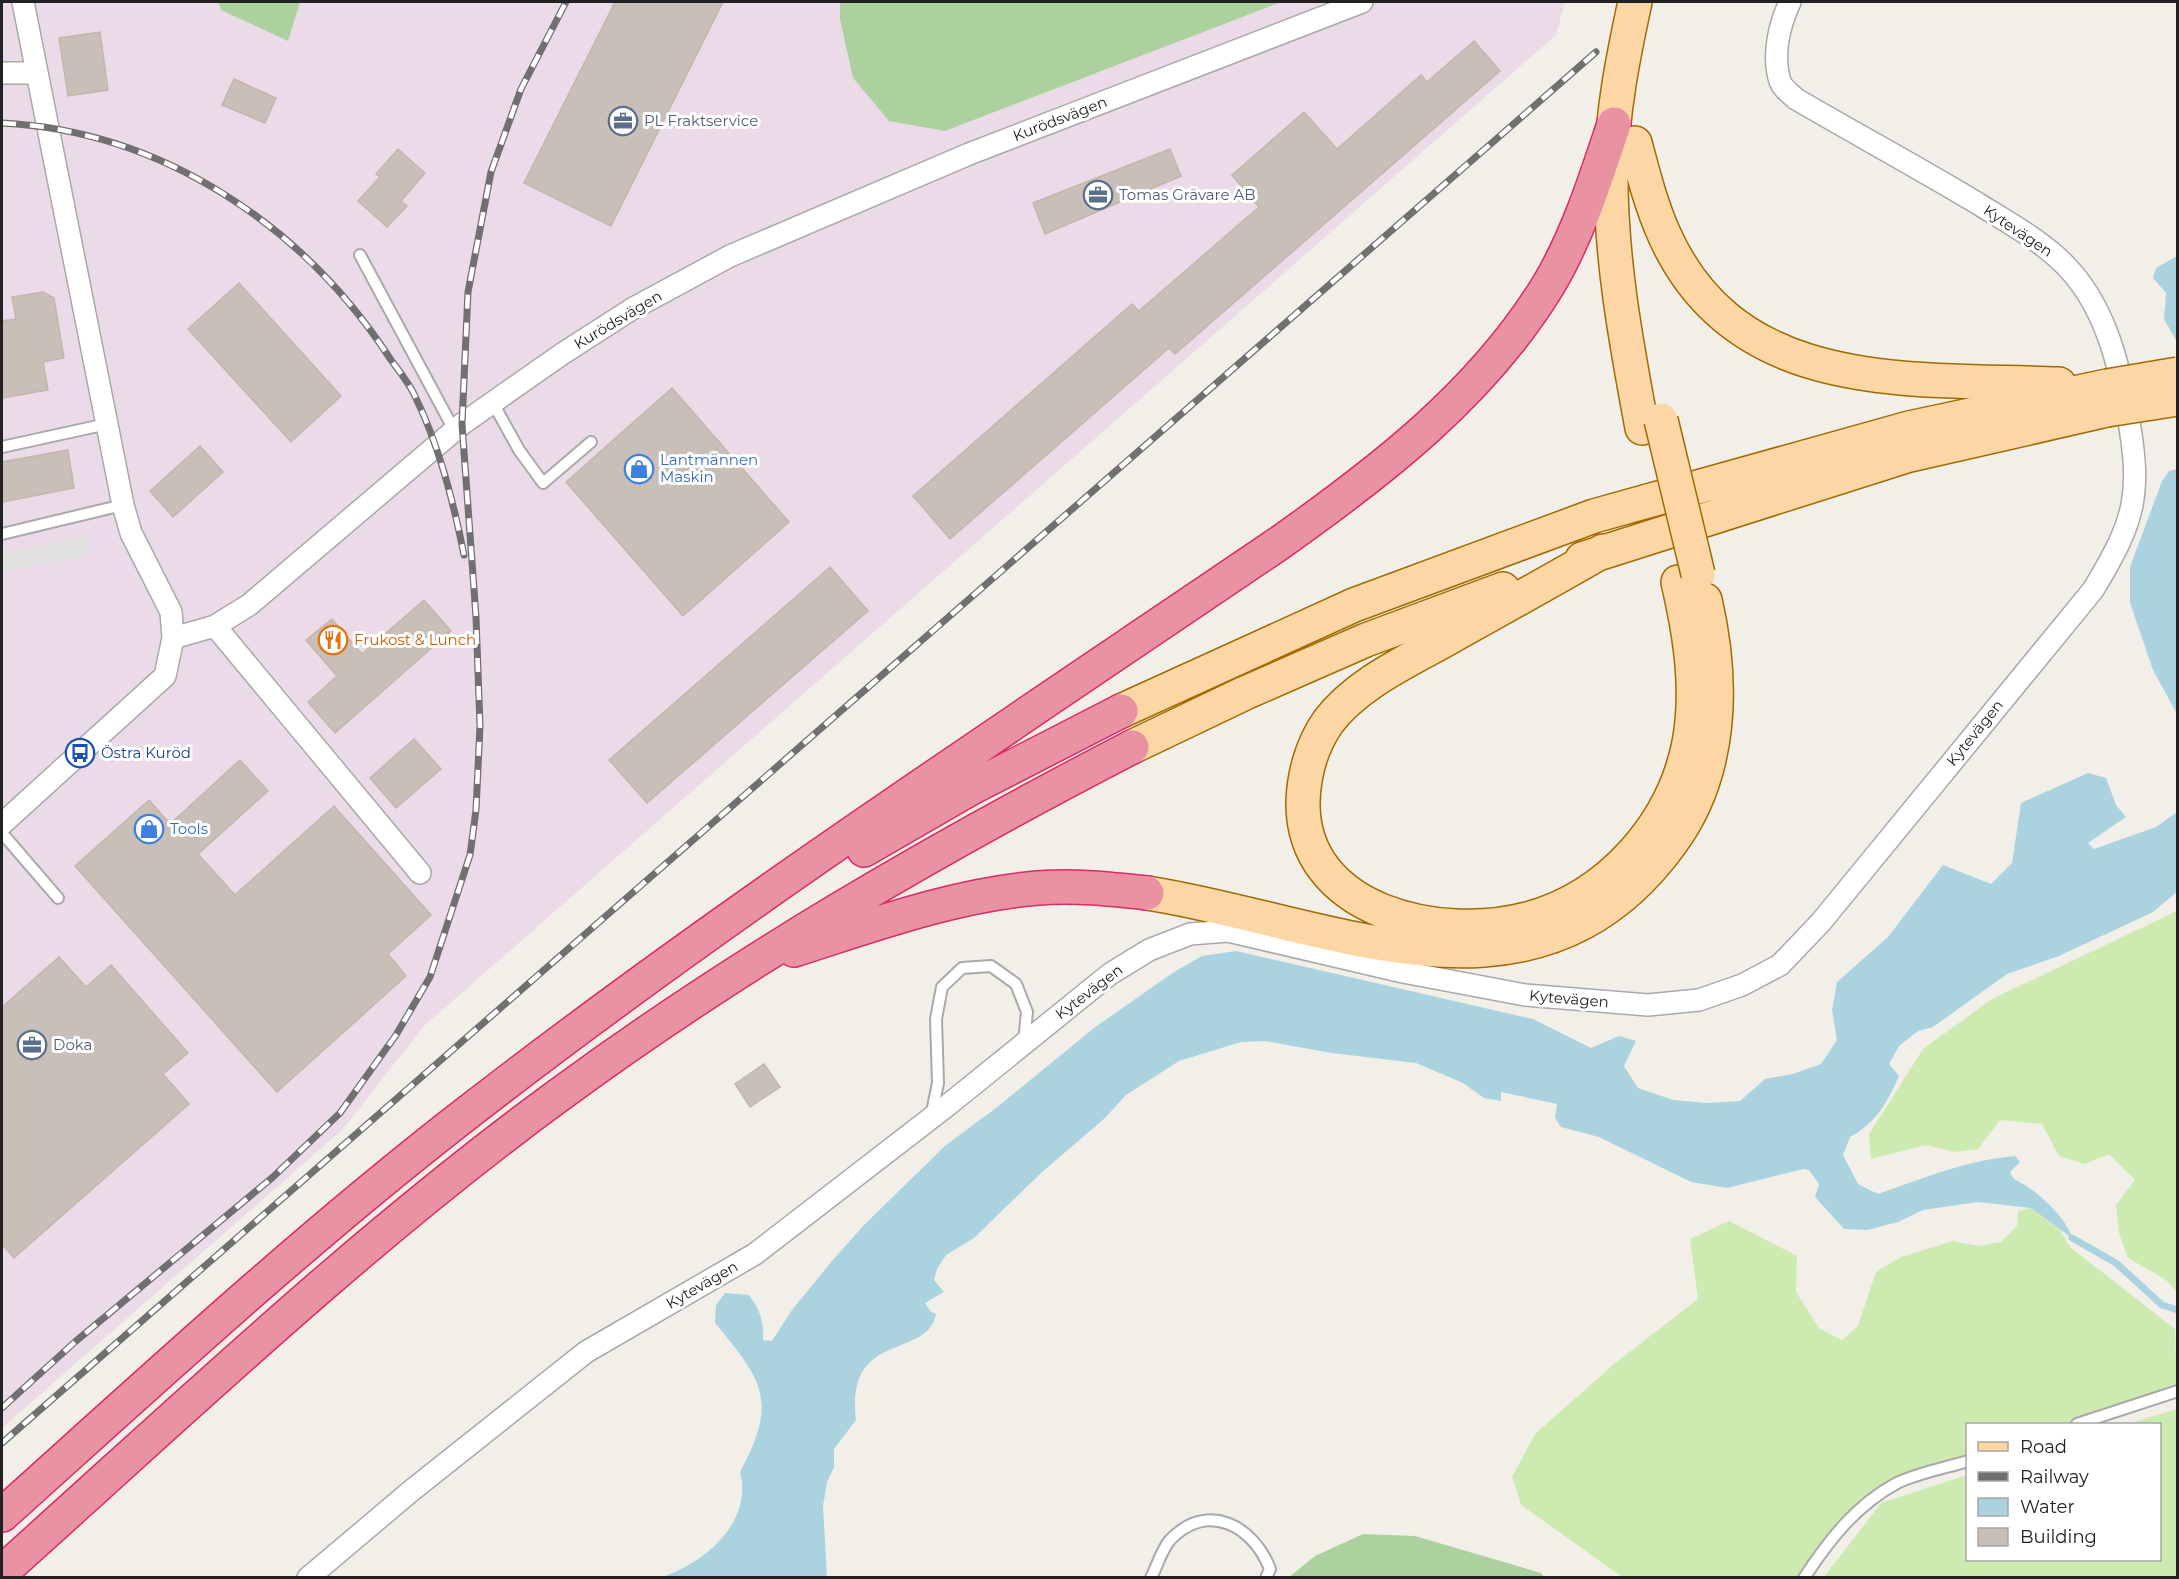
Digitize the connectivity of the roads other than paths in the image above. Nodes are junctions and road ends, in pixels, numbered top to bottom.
1 (24, 2) edge
2 (1362, 2) edge
3 (1635, 2) edge
4 (1651, 2) edge
5 (1790, 2) edge
6 (2, 73) edge
7 (37, 73) junction
8 (1624, 133) junction
9 (360, 255) dead end
10 (2178, 374) edge
11 (2107, 398) junction
12 (2178, 399) edge
13 (493, 403) junction
14 (107, 424) junction
15 (454, 430) junction
16 (591, 442) dead end
17 (2, 447) edge
18 (123, 505) junction
19 (2, 534) edge
20 (1603, 551) junction
21 (1688, 578) junction
22 (215, 626) junction
23 (173, 638) junction
24 (1121, 711) joint
25 (1132, 747) joint
26 (2, 824) edge
27 (2, 832) edge
28 (420, 873) dead end
29 (1148, 893) joint
30 (58, 898) dead end
31 (749, 964) junction
32 (642, 984) junction
33 (1024, 1042) junction
34 (931, 1119) junction
35 (2178, 1391) edge
36 (2083, 1423) edge
37 (1966, 1462) edge
38 (2, 1515) edge
39 (2, 1572) edge
40 (308, 1578) edge
41 (1151, 1578) edge
42 (1266, 1578) edge
43 (1804, 1578) edge

1 - 7 street
2 - 13 street, Kurödsvägen
3 - 8 main road
4 - 8 main road
5 - 33 street, Kytevägen
6 - 7 street
7 - 14 street
8 - 11 main road
8 - 21 main road, bridge
8 - 32 highway
9 - 15 lane
10 - 11 main road, bridge
11 - 12 main road, bridge
11 - 20 main road
11 - 24 main road
13 - 15 street, Kurödsvägen
13 - 16 lane
14 - 17 lane
14 - 18 street
15 - 22 street, Kurödsvägen
18 - 19 lane
18 - 23 street
20 - 21 main road
20 - 25 main road
21 - 29 main road
22 - 23 street, Kurödsvägen
22 - 28 street
23 - 26 street
24 - 32 highway
25 - 31 highway
27 - 30 lane
29 - 31 highway
31 - 39 highway
32 - 38 highway
33 - 34 street, Kytevägen
33 - 34 lane
34 - 40 street, Kytevägen
35 - 36 lane
37 - 43 lane
41 - 42 lane

